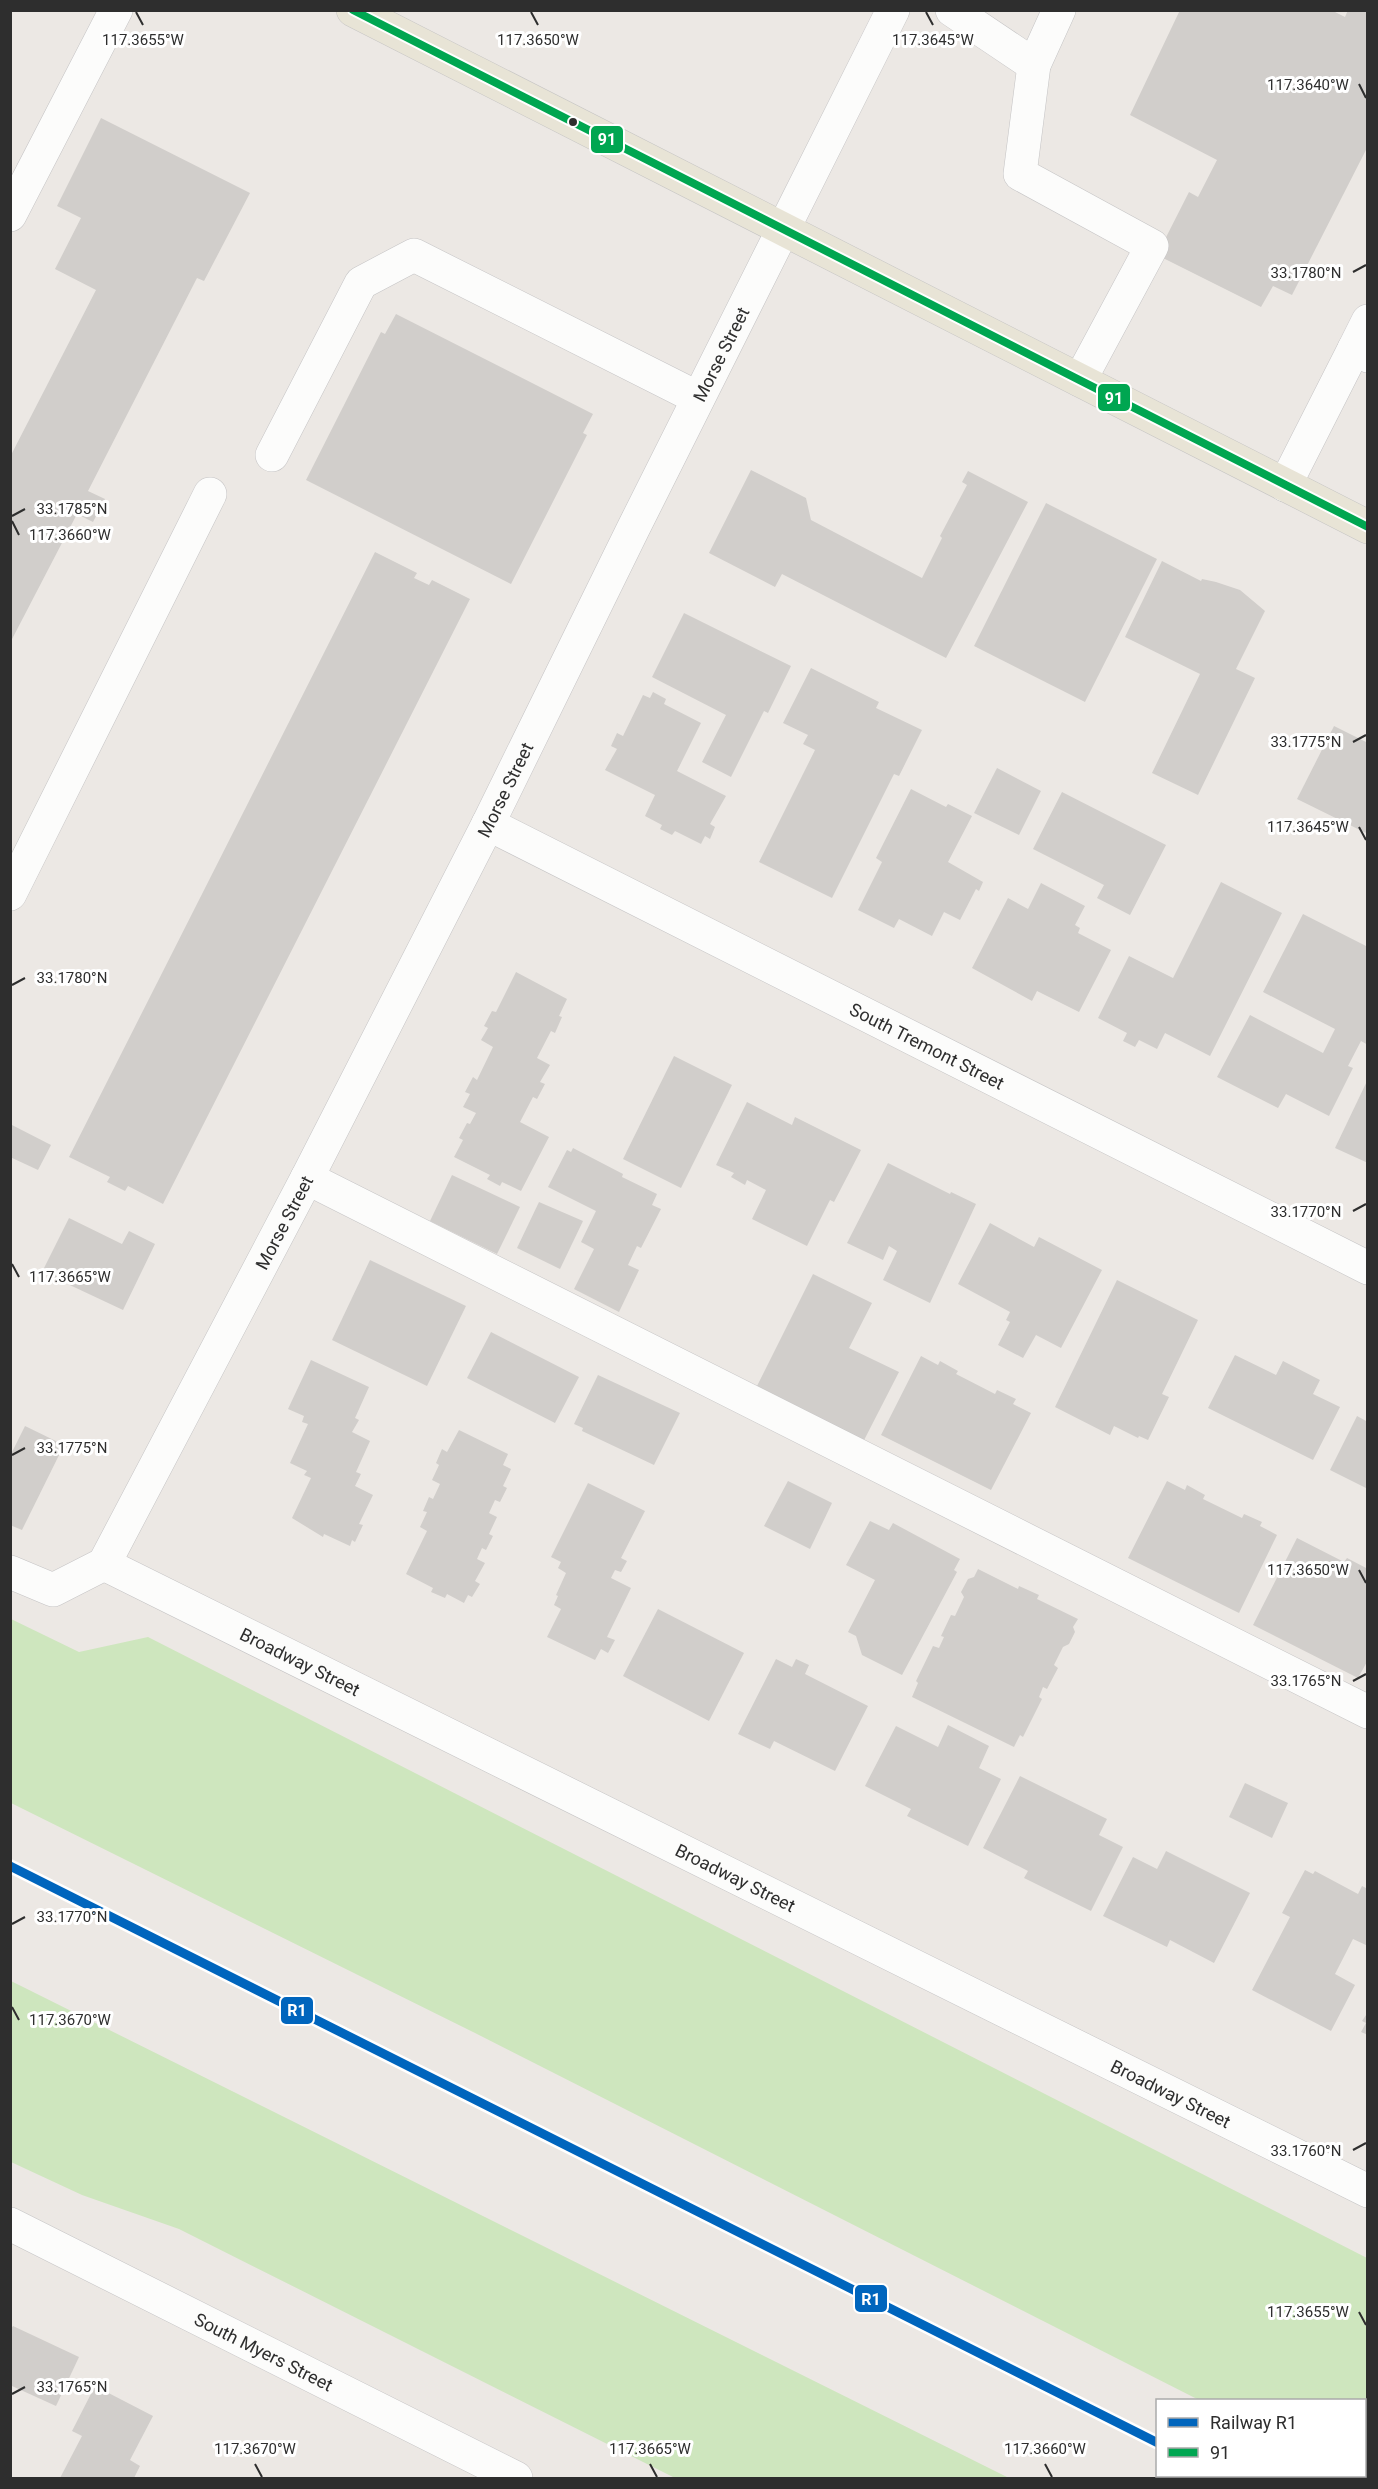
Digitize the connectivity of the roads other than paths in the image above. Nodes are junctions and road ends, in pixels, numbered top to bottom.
1 (116, 10) edge
2 (353, 10) edge
3 (893, 10) edge
4 (952, 10) edge
5 (1059, 10) edge
6 (1034, 65) junction
7 (10, 215) edge
8 (783, 230) junction
9 (1363, 342) edge
10 (1080, 380) junction
11 (698, 398) junction
12 (272, 455) dead end
13 (1285, 485) junction
14 (210, 494) dead end
15 (1368, 527) edge
16 (488, 824) junction
17 (10, 894) edge
18 (307, 1178) junction
19 (1368, 1268) edge
20 (104, 1564) junction
21 (10, 1572) edge
22 (1368, 1712) edge
23 (1368, 2190) edge
24 (10, 2224) edge
25 (516, 2478) edge

1 - 7 street
2 - 8 main road
3 - 8 street, Morse Street
4 - 6 street
5 - 6 street
6 - 10 street
8 - 10 main road
8 - 11 street, Morse Street
9 - 13 street
10 - 13 main road
11 - 12 street
11 - 16 street, Morse Street
13 - 15 main road
14 - 17 street
16 - 18 street, Morse Street
16 - 19 street, South Tremont Street
18 - 20 street, Morse Street
18 - 22 street
20 - 21 street
20 - 23 street, Broadway Street
24 - 25 street, South Myers Street

